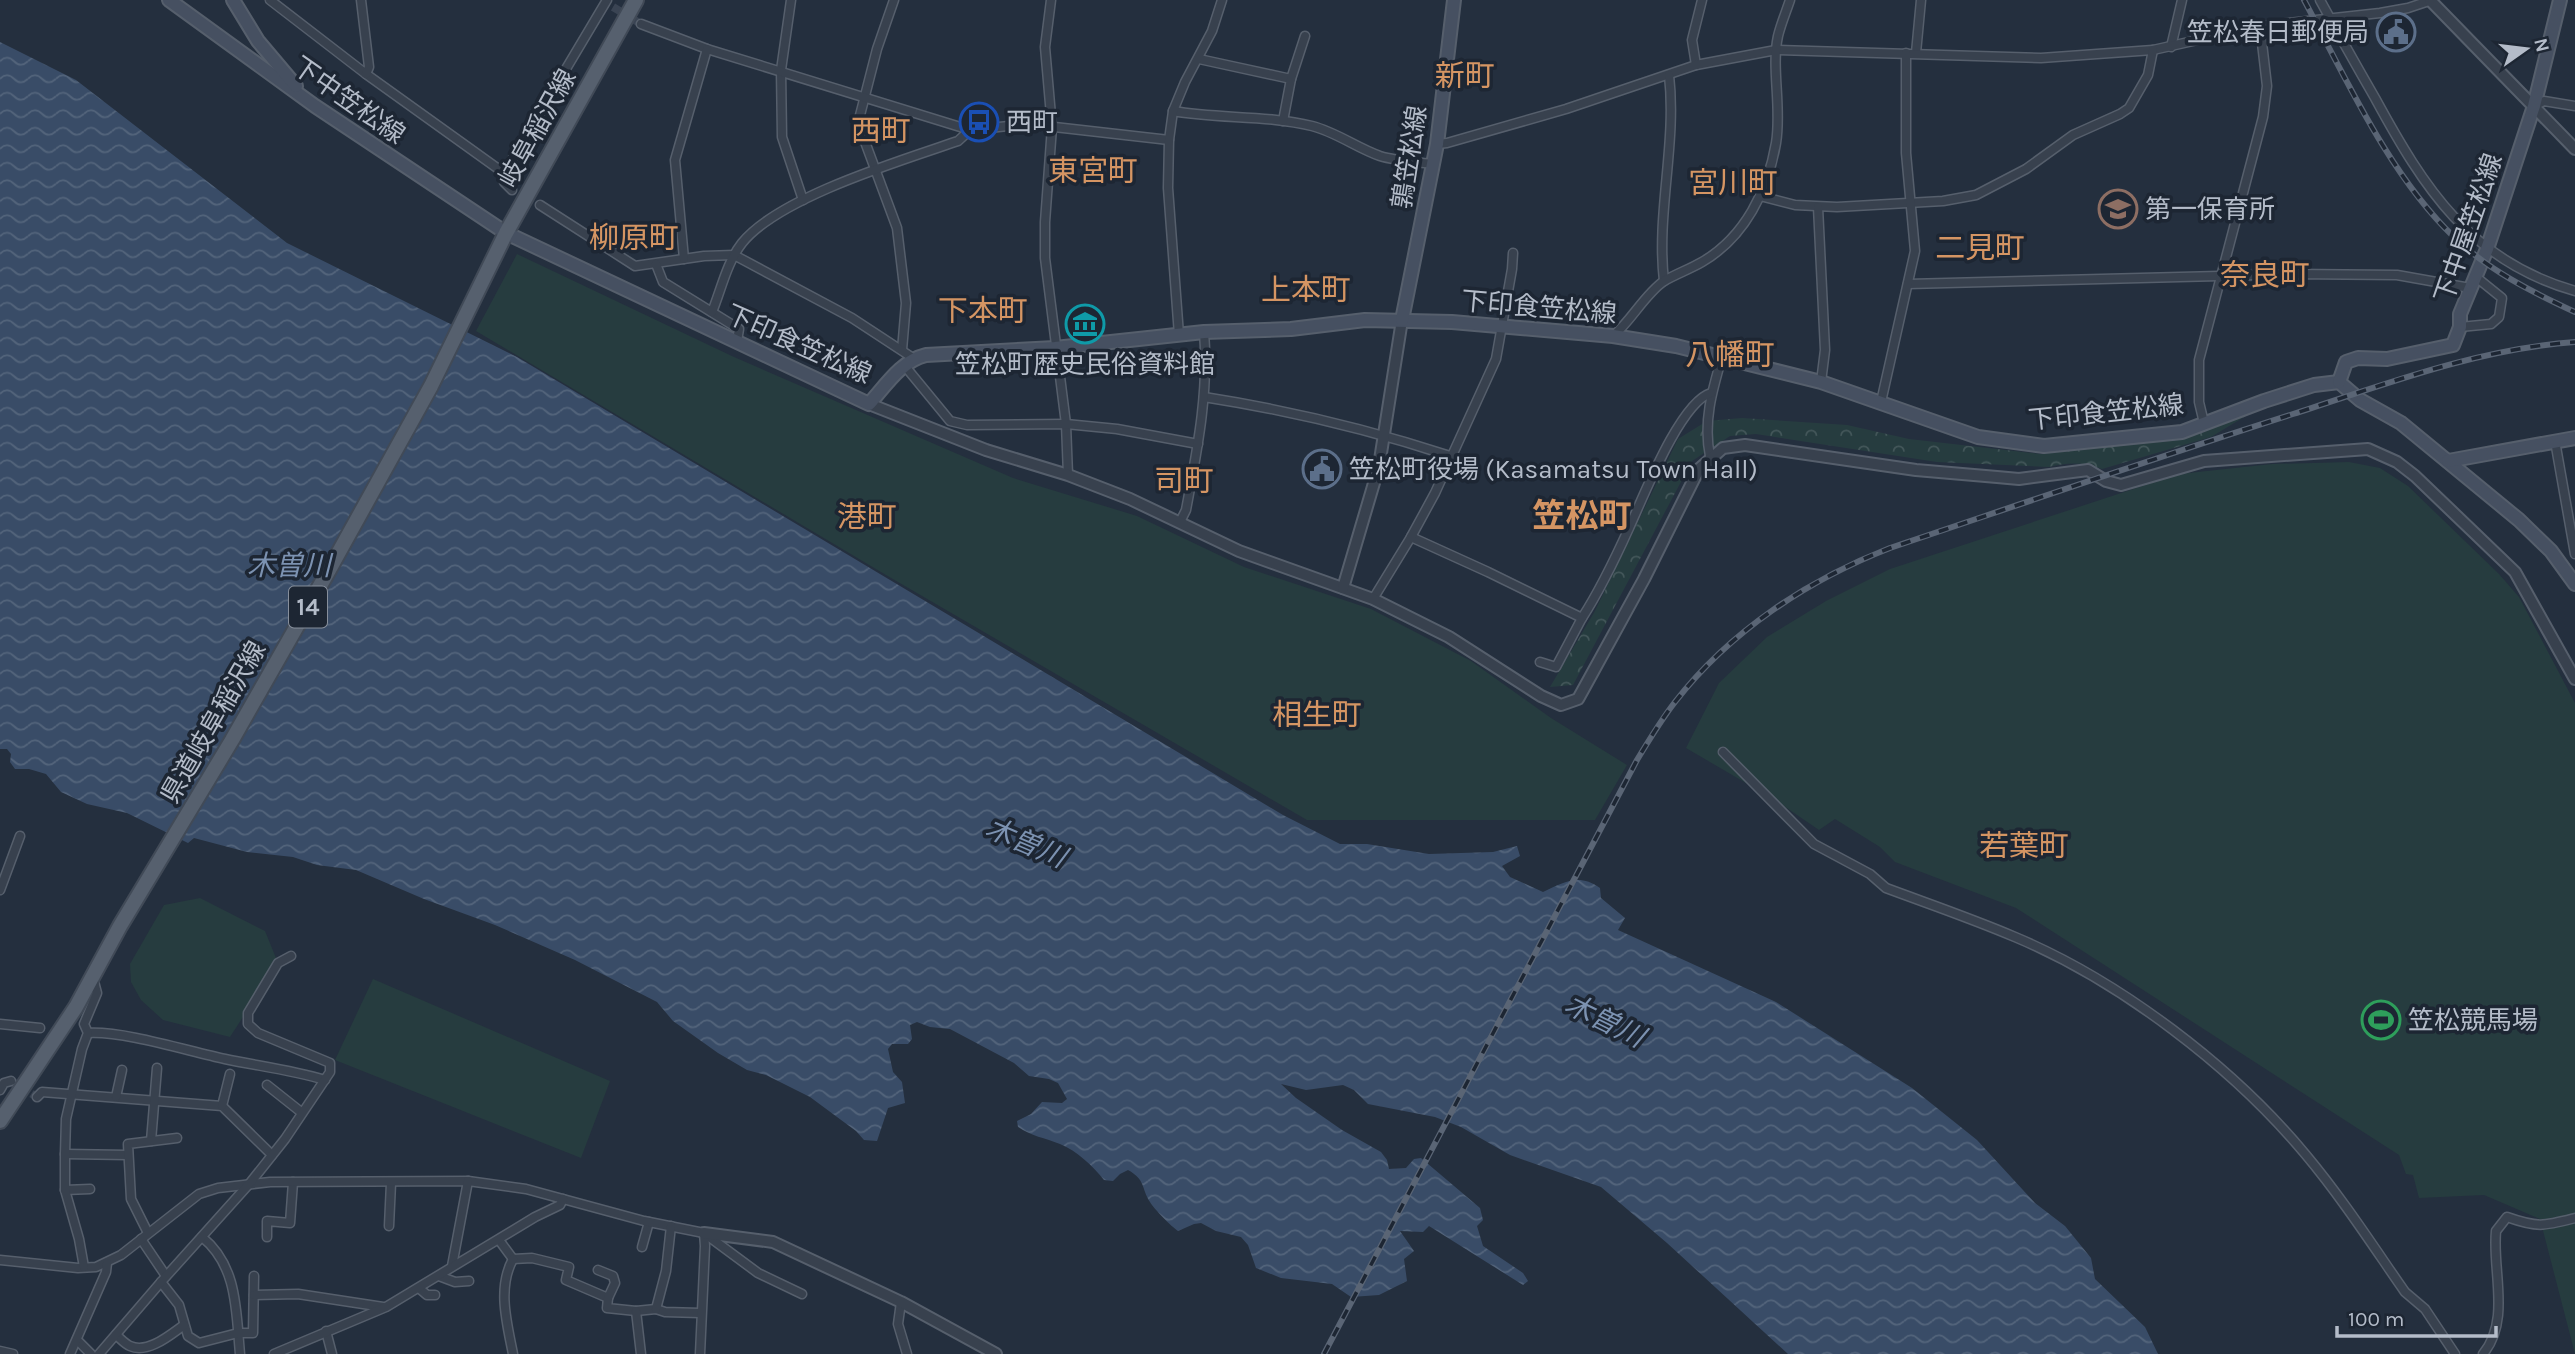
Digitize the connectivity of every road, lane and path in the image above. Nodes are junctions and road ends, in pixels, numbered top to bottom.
1 (169, 0) edge
2 (233, 0) edge
3 (271, 0) edge
4 (361, 0) edge
5 (636, 0) edge
6 (790, 0) edge
7 (894, 0) edge
8 (1051, 0) edge
9 (1222, 0) edge
10 (1454, 0) edge
11 (1702, 0) edge
12 (1790, 0) edge
13 (1921, 0) edge
14 (2182, 0) edge
15 (2320, 0) edge
16 (2431, 0) edge
17 (2560, 0) edge
18 (606, 2) edge
19 (2330, 20) junction
20 (641, 24) tunnel mouth
21 (2260, 26) junction
22 (1306, 36) dead end
23 (2171, 47) junction
24 (708, 49) junction
25 (1776, 50) junction
26 (2153, 51) junction
27 (1906, 53) junction
28 (1916, 53) junction
29 (1199, 59) junction
30 (1696, 65) junction
31 (781, 70) junction
32 (366, 74) junction
33 (1668, 75) junction
34 (1292, 79) junction
35 (863, 97) junction
36 (315, 106) junction
37 (2534, 106) junction
38 (2575, 106) edge
39 (1173, 111) junction
40 (1283, 121) junction
41 (1052, 127) junction
42 (970, 130) junction
43 (1169, 140) junction
44 (1437, 144) junction
45 (2575, 149) edge
46 (1433, 164) junction
47 (877, 170) junction
48 (504, 173) junction
49 (512, 190) dead end
50 (1760, 196) junction
51 (803, 200) junction
52 (1911, 203) junction
53 (540, 205) dead end
54 (1818, 206) junction
55 (506, 233) junction
56 (2487, 249) junction
57 (1513, 253) dead end
58 (734, 255) junction
59 (684, 259) junction
60 (656, 264) junction
61 (2222, 274) junction
62 (481, 280) joint
63 (1664, 281) junction
64 (2473, 283) junction
65 (1908, 284) junction
66 (2575, 291) edge
67 (712, 312) junction
68 (1402, 320) junction
69 (1503, 327) junction
70 (2460, 327) junction
71 (1204, 332) junction
72 (1179, 335) junction
73 (1613, 336) junction
74 (737, 341) junction
75 (1055, 348) junction
76 (1722, 357) junction
77 (907, 358) junction
78 (1821, 382) junction
79 (2339, 382) junction
80 (1711, 393) junction
81 (1204, 397) junction
82 (1881, 402) junction
83 (869, 404) junction
84 (2204, 423) junction
85 (1066, 424) junction
86 (1385, 438) junction
87 (2575, 438) edge
88 (2555, 442) junction
89 (1198, 444) junction
90 (1450, 456) junction
91 (1710, 456) junction
92 (2448, 461) junction
93 (1068, 475) junction
94 (1180, 522) junction
95 (1411, 537) junction
96 (2575, 554) edge
97 (2574, 579) edge
98 (1343, 588) junction
99 (1373, 599) junction
100 (1582, 618) junction
101 (1540, 662) dead end
102 (2575, 678) edge
103 (1723, 752) dead end
104 (20, 836) dead end
105 (0, 890) edge
106 (291, 956) dead end
107 (93, 978) junction
108 (0, 1024) edge
109 (40, 1028) dead end
110 (88, 1033) junction
111 (157, 1068) dead end
112 (122, 1070) dead end
113 (230, 1074) dead end
114 (325, 1080) junction
115 (12, 1081) dead end
116 (267, 1085) dead end
117 (0, 1090) edge
118 (71, 1093) junction
119 (37, 1097) tunnel mouth
120 (116, 1097) junction
121 (153, 1101) junction
122 (222, 1106) junction
123 (302, 1112) junction
124 (0, 1121) edge
125 (177, 1138) dead end
126 (151, 1141) junction
127 (65, 1154) junction
128 (128, 1155) junction
129 (272, 1155) junction
130 (468, 1181) junction
131 (293, 1182) junction
132 (250, 1183) junction
133 (391, 1183) junction
134 (90, 1189) dead end
135 (65, 1190) junction
136 (563, 1199) junction
137 (2575, 1218) edge
138 (649, 1222) junction
139 (389, 1226) dead end
140 (671, 1226) junction
141 (704, 1233) junction
142 (145, 1236) junction
143 (202, 1237) junction
144 (267, 1237) dead end
145 (499, 1240) junction
146 (642, 1247) dead end
147 (513, 1259) junction
148 (0, 1260) edge
149 (107, 1263) junction
150 (452, 1266) junction
151 (84, 1267) junction
152 (598, 1270) dead end
153 (254, 1276) dead end
154 (439, 1276) junction
155 (163, 1279) junction
156 (469, 1281) dead end
157 (420, 1289) junction
158 (802, 1294) dead end
159 (254, 1295) junction
160 (435, 1295) dead end
161 (608, 1298) junction
162 (901, 1302) junction
163 (386, 1307) junction
164 (656, 1309) junction
165 (636, 1311) junction
166 (700, 1314) junction
167 (184, 1325) junction
168 (326, 1331) junction
169 (238, 1332) junction
170 (116, 1335) junction
171 (77, 1340) junction
172 (978, 1350) edge
173 (0, 1351) edge
174 (12, 1354) edge
175 (70, 1354) edge
176 (92, 1354) edge
177 (99, 1354) edge
178 (240, 1354) edge
179 (274, 1354) edge
180 (332, 1354) edge
181 (513, 1354) edge
182 (641, 1354) edge
183 (699, 1354) edge
184 (907, 1354) edge
185 (996, 1354) edge
186 (2455, 1354) edge
187 (2483, 1354) edge

1 - 36 main road, 下中笠松線
2 - 36 main road
3 - 32 street
4 - 32 street
5 - 55 main road, 岐阜稲沢線 / 14
6 - 31 street
7 - 35 street
8 - 41 street
9 - 29 street
10 - 44 main road, 鶉笠松線
11 - 30 street
12 - 25 street
13 - 28 street
14 - 23 street
15 - 19 street
16 - 19 street
16 - 37 street
17 - 37 main road, 下中屋笠松線
18 - 48 street
19 - 21 street
19 - 56 street
20 - 24 street
21 - 23 street
21 - 61 street
22 - 34 street
23 - 26 street
24 - 31 street
24 - 59 street
25 - 27 street
25 - 30 street
25 - 50 street
26 - 28 street
26 - 52 street
27 - 28 street
27 - 52 street
29 - 34 street
29 - 39 street
30 - 33 street
31 - 35 street
31 - 51 street
32 - 48 street
33 - 44 street
33 - 63 street
34 - 40 street
35 - 42 street
35 - 47 street
36 - 55 main road, 下中笠松線
37 - 38 street
37 - 45 street
37 - 56 main road, 下中屋笠松線
39 - 40 street
39 - 43 street
40 - 46 street
41 - 42 street
41 - 43 street
41 - 75 street
42 - 47 street
43 - 72 street
44 - 46 main road, 鶉笠松線
46 - 68 main road, 鶉笠松線
47 - 51 street
47 - 77 street
48 - 49 street
50 - 54 street
50 - 63 street
51 - 58 street
52 - 54 street
52 - 65 street
53 - 60 street
54 - 78 street
55 - 62 main road, 岐阜稲沢線 / 14
55 - 74 main road, 下印食笠松線
56 - 64 main road, 下中屋笠松線
56 - 66 street
57 - 69 street
58 - 59 street
58 - 67 street
58 - 77 street
59 - 60 street
60 - 67 street
61 - 64 street
61 - 65 street
61 - 84 street
62 - 107 main road, 県道岐阜稲沢線 / 14
63 - 73 street
64 - 70 main road, 下中屋笠松線
64 - 70 street
65 - 82 street
67 - 74 street
68 - 69 main road, 下印食笠松線
68 - 71 main road, 下印食笠松線
68 - 86 street
69 - 73 main road, 下印食笠松線
69 - 90 street
70 - 79 main road, 下中屋笠松線
71 - 72 main road, 下印食笠松線
71 - 81 street
72 - 75 main road, 下印食笠松線
73 - 76 main road, 下印食笠松線
74 - 83 main road, 下印食笠松線
75 - 77 main road, 下印食笠松線
75 - 85 street
76 - 78 main road, 下印食笠松線
76 - 80 street
77 - 83 main road, 下印食笠松線
77 - 85 street
78 - 82 main road, 下印食笠松線
79 - 84 main road, 下印食笠松線
79 - 92 main road
80 - 91 street
80 - 100 street
81 - 86 street
81 - 89 street
82 - 84 main road, 下印食笠松線
83 - 93 street
85 - 89 street
85 - 93 street
86 - 90 street
86 - 98 street
87 - 88 main road
88 - 92 main road
88 - 96 street
89 - 94 street
90 - 95 street
91 - 99 street
91 - 102 street
92 - 97 main road
93 - 94 street
94 - 98 street
95 - 99 street
95 - 100 street
98 - 99 street
100 - 101 street
103 - 186 street
104 - 105 street
106 - 114 street
107 - 110 street
107 - 124 main road, 14
108 - 109 street
110 - 114 street
110 - 118 street
111 - 121 street
112 - 120 street
113 - 122 street
114 - 123 street
115 - 117 street
116 - 123 street
118 - 119 street
118 - 120 street
118 - 127 street
120 - 121 street
121 - 122 street
121 - 126 street
122 - 129 street
123 - 129 street
125 - 126 street
126 - 128 street
127 - 128 street
127 - 135 street
128 - 142 street
129 - 132 street
130 - 133 street
130 - 136 street
130 - 150 street
131 - 132 street
131 - 133 street
131 - 144 street
132 - 142 street
132 - 143 street
133 - 139 street
134 - 135 street
135 - 151 street
136 - 138 street
136 - 145 street
137 - 187 street
138 - 140 street
138 - 146 street
140 - 141 street
140 - 164 street
141 - 158 street
141 - 162 street
141 - 166 street
142 - 149 street
142 - 155 street
143 - 155 street
143 - 169 street
145 - 147 street
145 - 150 street
147 - 161 street
147 - 181 street
148 - 151 street
149 - 151 street
149 - 171 street
150 - 154 street
152 - 161 street
153 - 159 street
154 - 156 street
154 - 157 street
155 - 167 street
155 - 170 street
157 - 160 street
157 - 163 street
159 - 163 street
159 - 169 street
161 - 165 street
162 - 172 street
162 - 184 street
163 - 168 street
164 - 165 street
164 - 166 street
165 - 182 street
166 - 183 street
167 - 169 street
167 - 170 street
168 - 179 street
168 - 180 street
169 - 178 street
170 - 177 street
171 - 175 street
171 - 176 street
172 - 185 street
173 - 174 street

